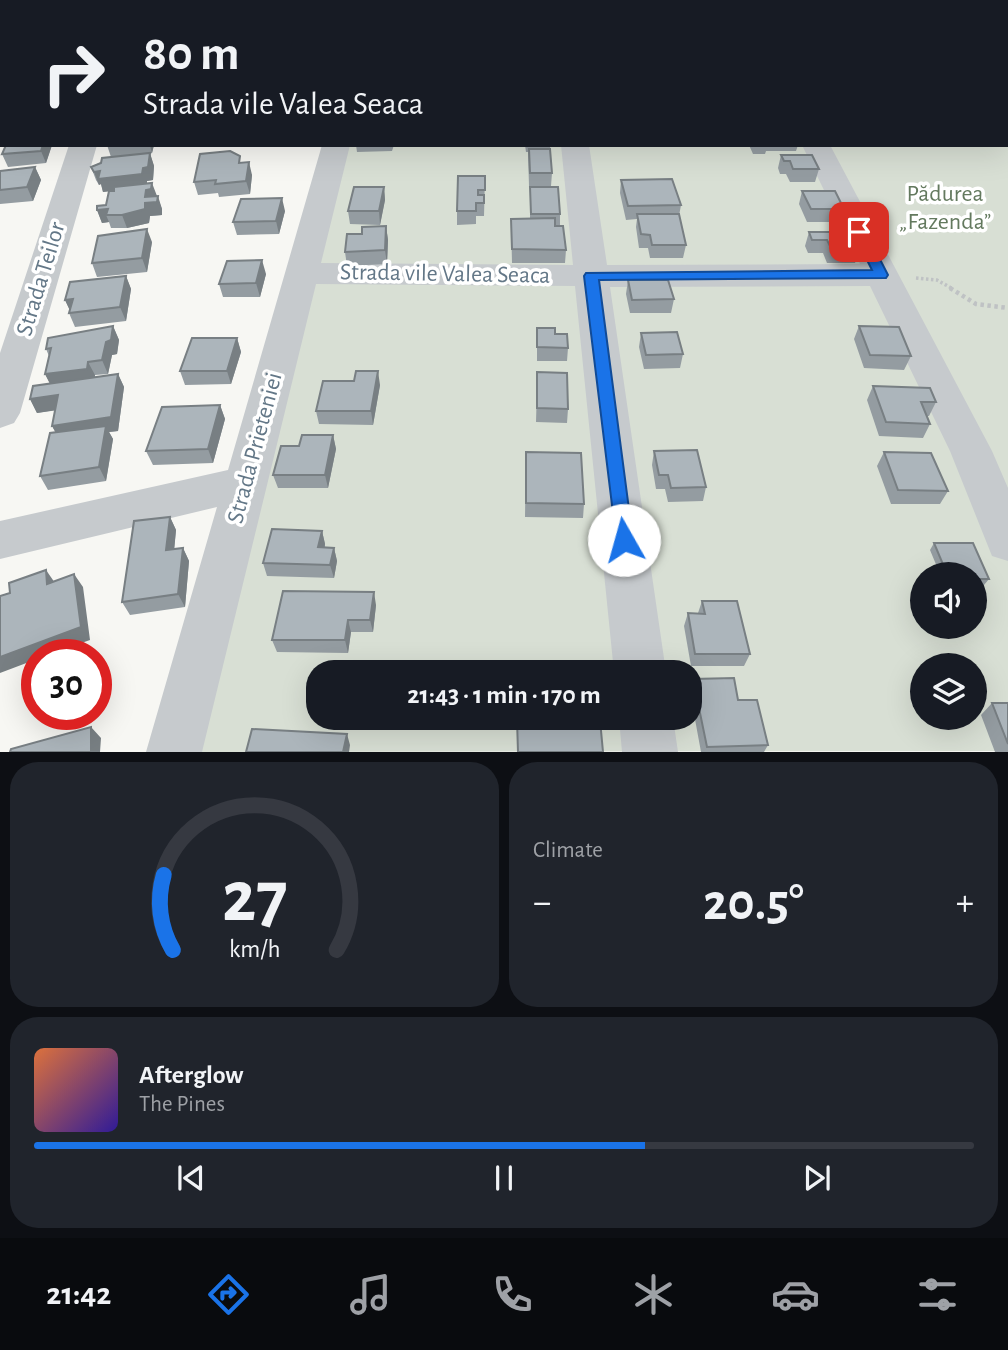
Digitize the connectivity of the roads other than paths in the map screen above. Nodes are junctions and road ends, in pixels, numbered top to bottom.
1 (82, 147) edge
2 (335, 147) edge
3 (575, 147) edge
4 (817, 147) edge
5 (303, 273) junction
6 (881, 275) junction
7 (591, 276) junction
8 (0, 413) edge
9 (245, 483) junction
10 (0, 540) edge
11 (1008, 542) edge
12 (639, 660) edge
13 (647, 730) edge
14 (174, 751) edge
15 (650, 751) edge

1 - 8 street, Strada Teilor
2 - 5 street, Strada Prieteniei
3 - 7 street
4 - 6 street
5 - 7 street, Strada vile Valea Seaca
5 - 9 street, Strada Prieteniei
6 - 7 street, Strada vile Valea Seaca
6 - 11 street
7 - 12 street
9 - 10 street
9 - 14 street, Strada Prieteniei
13 - 15 street

